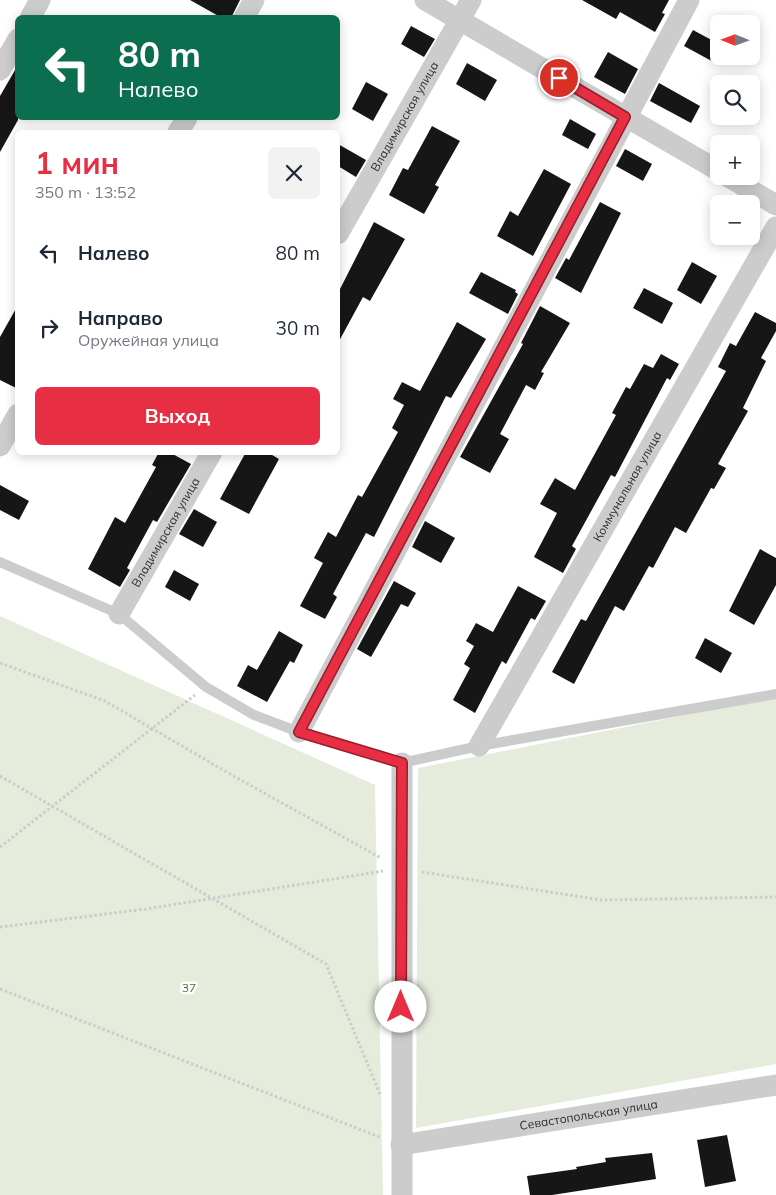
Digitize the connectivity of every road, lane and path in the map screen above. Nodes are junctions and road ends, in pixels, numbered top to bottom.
1 (40, 0) edge
2 (254, 0) edge
3 (425, 0) edge
4 (471, 0) edge
5 (689, 0) edge
6 (32, 15) edge
7 (246, 15) edge
8 (461, 19) junction
9 (15, 44) edge
10 (0, 70) edge
11 (625, 117) junction
12 (710, 167) edge
13 (742, 185) edge
14 (776, 205) edge
15 (776, 227) edge
16 (340, 231) edge
17 (15, 419) edge
18 (0, 446) edge
19 (210, 455) edge
20 (0, 562) edge
21 (119, 614) junction
22 (0, 663) edge
23 (206, 687) junction
24 (776, 694) edge
25 (152, 729) junction
26 (299, 732) junction
27 (479, 746) junction
28 (402, 763) junction
29 (0, 776) edge
30 (52, 806) junction
31 (0, 847) edge
32 (401, 868) junction
33 (776, 897) edge
34 (212, 899) junction
35 (0, 927) edge
36 (0, 989) edge
37 (776, 1085) edge
38 (382, 1100) dead end
39 (401, 1145) junction
40 (402, 1195) edge

1 - 6 street
2 - 7 street
3 - 8 street
4 - 8 street, Владимирская улица
5 - 11 street
8 - 11 street
8 - 16 street, Владимирская улица
9 - 10 street
11 - 12 street
11 - 26 street
13 - 14 street
15 - 27 street, Коммунальная улица
17 - 18 street
19 - 21 street, Владимирская улица
20 - 21 lane
21 - 23 lane
22 - 25 path
23 - 25 path
23 - 26 lane
24 - 27 lane
25 - 30 path
25 - 32 path
26 - 28 lane
27 - 28 lane
28 - 32 street
29 - 30 path
30 - 31 path
30 - 34 path
32 - 33 path
32 - 34 path
32 - 39 street
34 - 35 path
34 - 38 path
36 - 39 path
37 - 39 street, Севастопольская улица
39 - 40 street

